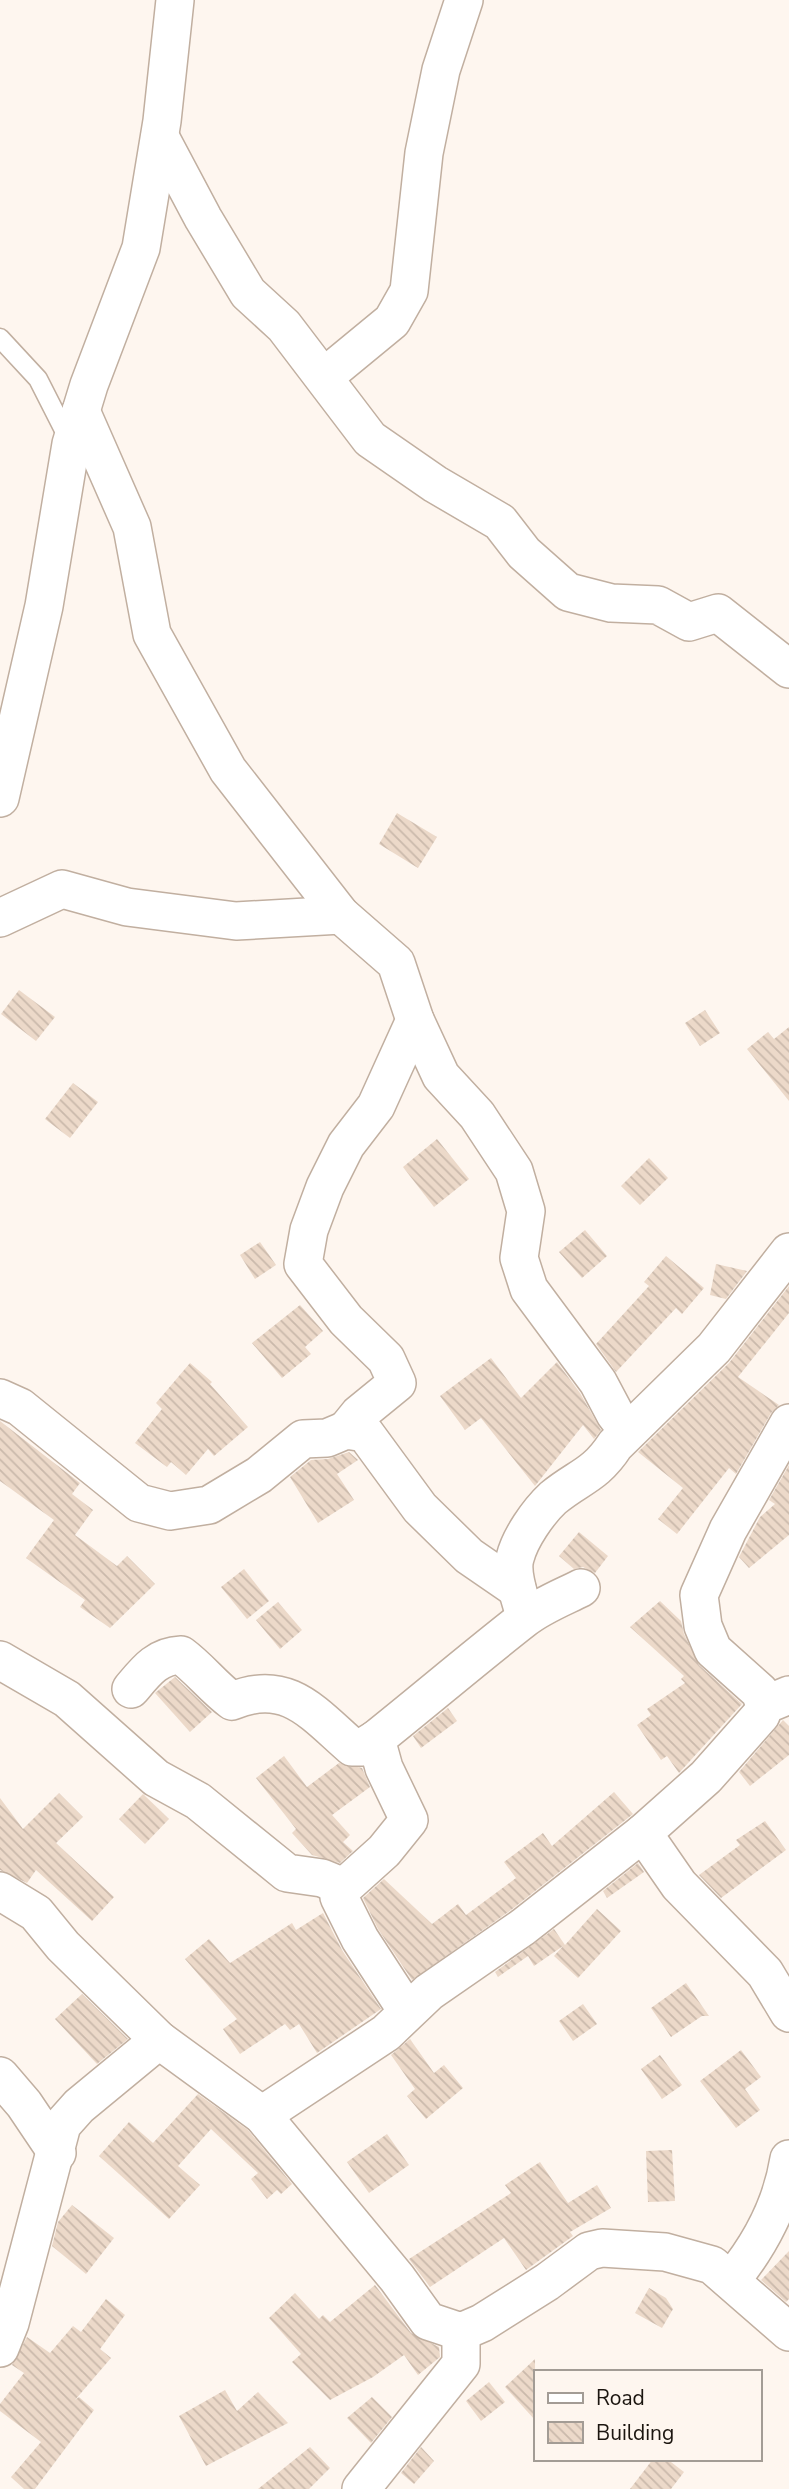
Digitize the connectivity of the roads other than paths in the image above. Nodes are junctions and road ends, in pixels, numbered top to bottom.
1 (175, 0) edge
2 (464, 0) edge
3 (160, 137) junction
4 (0, 338) edge
5 (324, 377) junction
6 (76, 428) junction
7 (789, 669) edge
8 (0, 798) edge
9 (341, 915) junction
10 (0, 918) edge
11 (415, 1020) junction
12 (789, 1252) edge
13 (0, 1398) edge
14 (789, 1423) edge
15 (346, 1430) junction
16 (628, 1432) junction
17 (582, 1588) dead end
18 (521, 1603) junction
19 (0, 1660) edge
20 (131, 1689) dead end
21 (777, 1700) edge
22 (376, 1739) junction
23 (643, 1833) junction
24 (344, 1887) junction
25 (0, 1891) edge
26 (407, 2011) junction
27 (789, 2013) edge
28 (159, 2040) junction
29 (0, 2076) edge
30 (12, 2101) edge
31 (79, 2106) junction
32 (262, 2115) junction
33 (57, 2153) junction
34 (788, 2167) edge
35 (732, 2279) junction
36 (461, 2332) junction
37 (789, 2333) edge
38 (0, 2348) edge
39 (361, 2489) edge

1 - 3 street
2 - 5 street
3 - 5 street
3 - 6 street
4 - 6 lane
5 - 7 street
6 - 8 street
6 - 9 street
9 - 10 street
9 - 11 street
11 - 15 street
11 - 16 street
12 - 16 street
13 - 15 street
14 - 21 street
15 - 18 street
16 - 18 street
17 - 18 street
18 - 22 street
19 - 24 street
20 - 22 street
21 - 23 street
22 - 24 street
23 - 26 street
23 - 27 street
24 - 26 street
25 - 28 street
26 - 32 street
28 - 31 street
28 - 32 street
29 - 30 street
30 - 31 street
30 - 33 street
31 - 33 street
32 - 36 street
33 - 38 street
34 - 35 street
35 - 36 street
35 - 37 street
36 - 39 street

